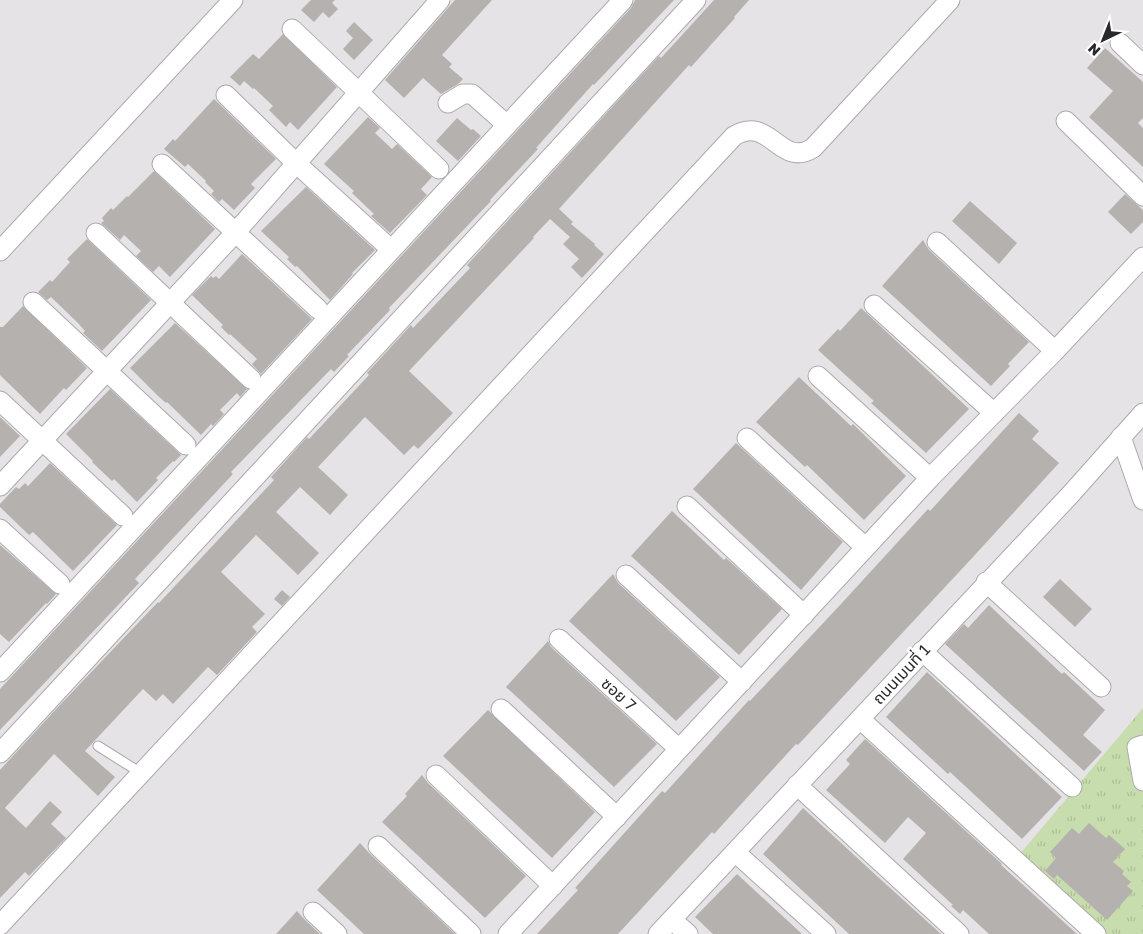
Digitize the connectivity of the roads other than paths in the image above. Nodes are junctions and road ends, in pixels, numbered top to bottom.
1 (233, 0) edge
2 (440, 0) edge
3 (623, 0) edge
4 (696, 0) edge
5 (950, 0) edge
6 (292, 29) dead end
7 (1120, 43) dead end
8 (1143, 65) edge
9 (360, 92) junction
10 (226, 96) dead end
11 (448, 103) dead end
12 (1066, 121) dead end
13 (507, 125) junction
14 (162, 164) dead end
15 (297, 164) junction
16 (440, 168) dead end
17 (1143, 196) edge
18 (96, 233) dead end
19 (235, 233) junction
20 (937, 242) dead end
21 (384, 243) dead end
22 (0, 251) edge
23 (1143, 257) edge
24 (33, 302) dead end
25 (172, 303) junction
26 (874, 305) dead end
27 (318, 309) dead end
28 (1055, 351) junction
29 (108, 371) junction
30 (818, 376) dead end
31 (251, 378) dead end
32 (0, 401) edge
33 (994, 413) junction
34 (1142, 414) edge
35 (1121, 437) junction
36 (747, 438) dead end
37 (42, 440) junction
38 (186, 445) dead end
39 (930, 478) junction
40 (0, 486) edge
41 (1143, 500) edge
42 (687, 506) dead end
43 (123, 516) dead end
44 (0, 528) edge
45 (865, 547) junction
46 (626, 575) dead end
47 (986, 582) junction
48 (60, 584) dead end
49 (804, 615) junction
50 (559, 640) dead end
51 (922, 651) junction
52 (0, 672) edge
53 (742, 682) junction
54 (1101, 687) dead end
55 (501, 709) dead end
56 (860, 719) junction
57 (1143, 745) edge
58 (98, 746) dead end
59 (679, 749) junction
60 (0, 753) edge
61 (141, 773) junction
62 (436, 775) dead end
63 (1143, 781) edge
64 (797, 785) junction
65 (1072, 788) dead end
66 (617, 816) junction
67 (378, 846) dead end
68 (735, 852) junction
69 (553, 886) junction
70 (313, 912) dead end
71 (672, 920) junction
72 (0, 925) edge
73 (337, 934) edge
74 (471, 934) edge
75 (508, 934) edge
76 (658, 934) edge
77 (688, 934) edge
78 (826, 934) edge
79 (959, 934) edge
80 (1096, 934) edge

1 - 22 street
2 - 9 street
3 - 13 street
4 - 60 street
5 - 61 street
6 - 9 street
7 - 8 street
9 - 15 street
9 - 16 street
10 - 15 street
11 - 13 street
12 - 17 street
13 - 52 street
14 - 19 street
15 - 19 street
15 - 21 street
18 - 25 street
19 - 25 street
19 - 27 street
20 - 28 street
23 - 28 street
24 - 29 street
25 - 29 street
25 - 31 street
26 - 33 street
28 - 33 street
29 - 37 street
29 - 38 street
30 - 39 street
32 - 37 street
33 - 39 street
34 - 35 street, ถนนเมนที่ 1
35 - 41 street
35 - 47 street, ถนนเมนที่ 1
36 - 45 street
37 - 40 street
37 - 43 street
39 - 45 street
42 - 49 street
44 - 48 street
45 - 49 street
46 - 53 street
47 - 51 street, ถนนเมนที่ 1
47 - 54 street
49 - 53 street
50 - 59 street, ซอย 7
51 - 56 street, ถนนเมนที่ 1
51 - 65 street
53 - 59 street
55 - 66 street
56 - 64 street, ถนนเมนที่ 1
56 - 80 street
57 - 63 street
58 - 61 lane
59 - 66 street
61 - 72 street
62 - 69 street
64 - 68 street, ถนนเมนที่ 1
64 - 79 street
66 - 69 street
67 - 74 street
68 - 71 street, ถนนเมนที่ 1
68 - 78 street
69 - 75 street
70 - 73 street
71 - 76 street, ถนนเมนที่ 1
71 - 77 street

